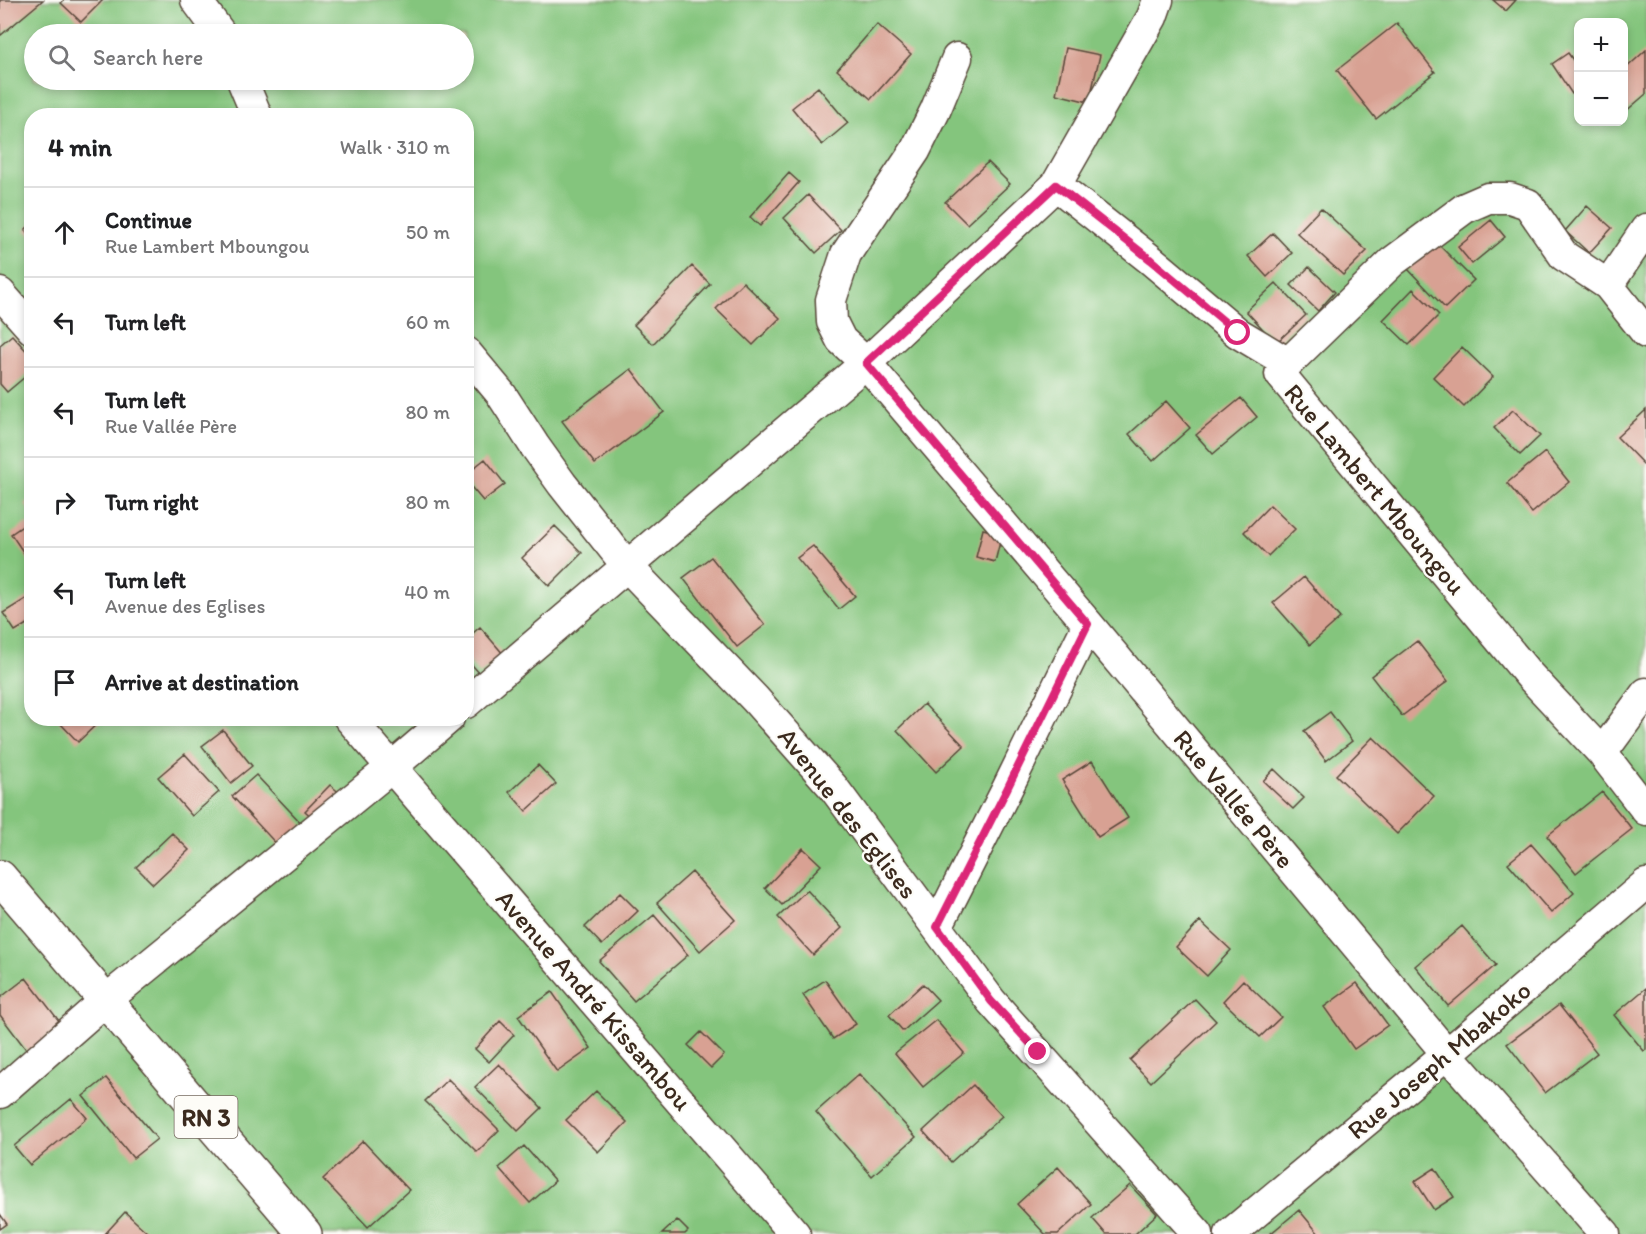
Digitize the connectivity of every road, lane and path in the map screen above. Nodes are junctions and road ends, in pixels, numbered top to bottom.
1 (196, 0) edge
2 (1158, 0) edge
3 (214, 24) edge
4 (957, 58) dead end
5 (246, 90) edge
6 (254, 108) edge
7 (1056, 185) junction
8 (1646, 229) edge
9 (1608, 285) junction
10 (0, 293) edge
11 (24, 320) edge
12 (1646, 333) edge
13 (474, 361) edge
14 (866, 363) junction
15 (1288, 363) junction
16 (627, 566) junction
17 (1088, 624) junction
18 (1646, 693) edge
19 (474, 696) edge
20 (356, 726) edge
21 (440, 726) edge
22 (1602, 753) junction
23 (392, 767) junction
24 (1646, 810) edge
25 (0, 877) edge
26 (1646, 884) edge
27 (937, 927) junction
28 (106, 1000) junction
29 (1447, 1054) junction
30 (0, 1093) edge
31 (305, 1234) edge
32 (795, 1234) edge
33 (1197, 1234) edge
34 (1230, 1234) edge
35 (1605, 1234) edge

1 - 3 street
2 - 7 street
4 - 14 street, Rue Vallée Père
5 - 6 street
7 - 14 street
7 - 15 street, Rue Lambert Mboungou
8 - 9 street
9 - 12 street
9 - 15 street
10 - 11 street
13 - 16 street, Avenue des Eglises
14 - 16 street
14 - 17 street, Rue Vallée Père
15 - 22 street, Rue Lambert Mboungou
16 - 19 street
16 - 27 street, Avenue des Eglises
17 - 27 street
17 - 29 street, Rue Vallée Père
18 - 22 street
20 - 23 street, Avenue André Kissambou
21 - 23 street
22 - 24 street, Rue Lambert Mboungou
23 - 28 street
23 - 32 street, Avenue André Kissambou
25 - 28 highway, RN 3
26 - 29 street, Rue Joseph Mbakoko
27 - 33 street, Avenue des Eglises
28 - 30 street
28 - 31 highway, RN 3
29 - 34 street, Rue Joseph Mbakoko
29 - 35 street, Rue Vallée Père

